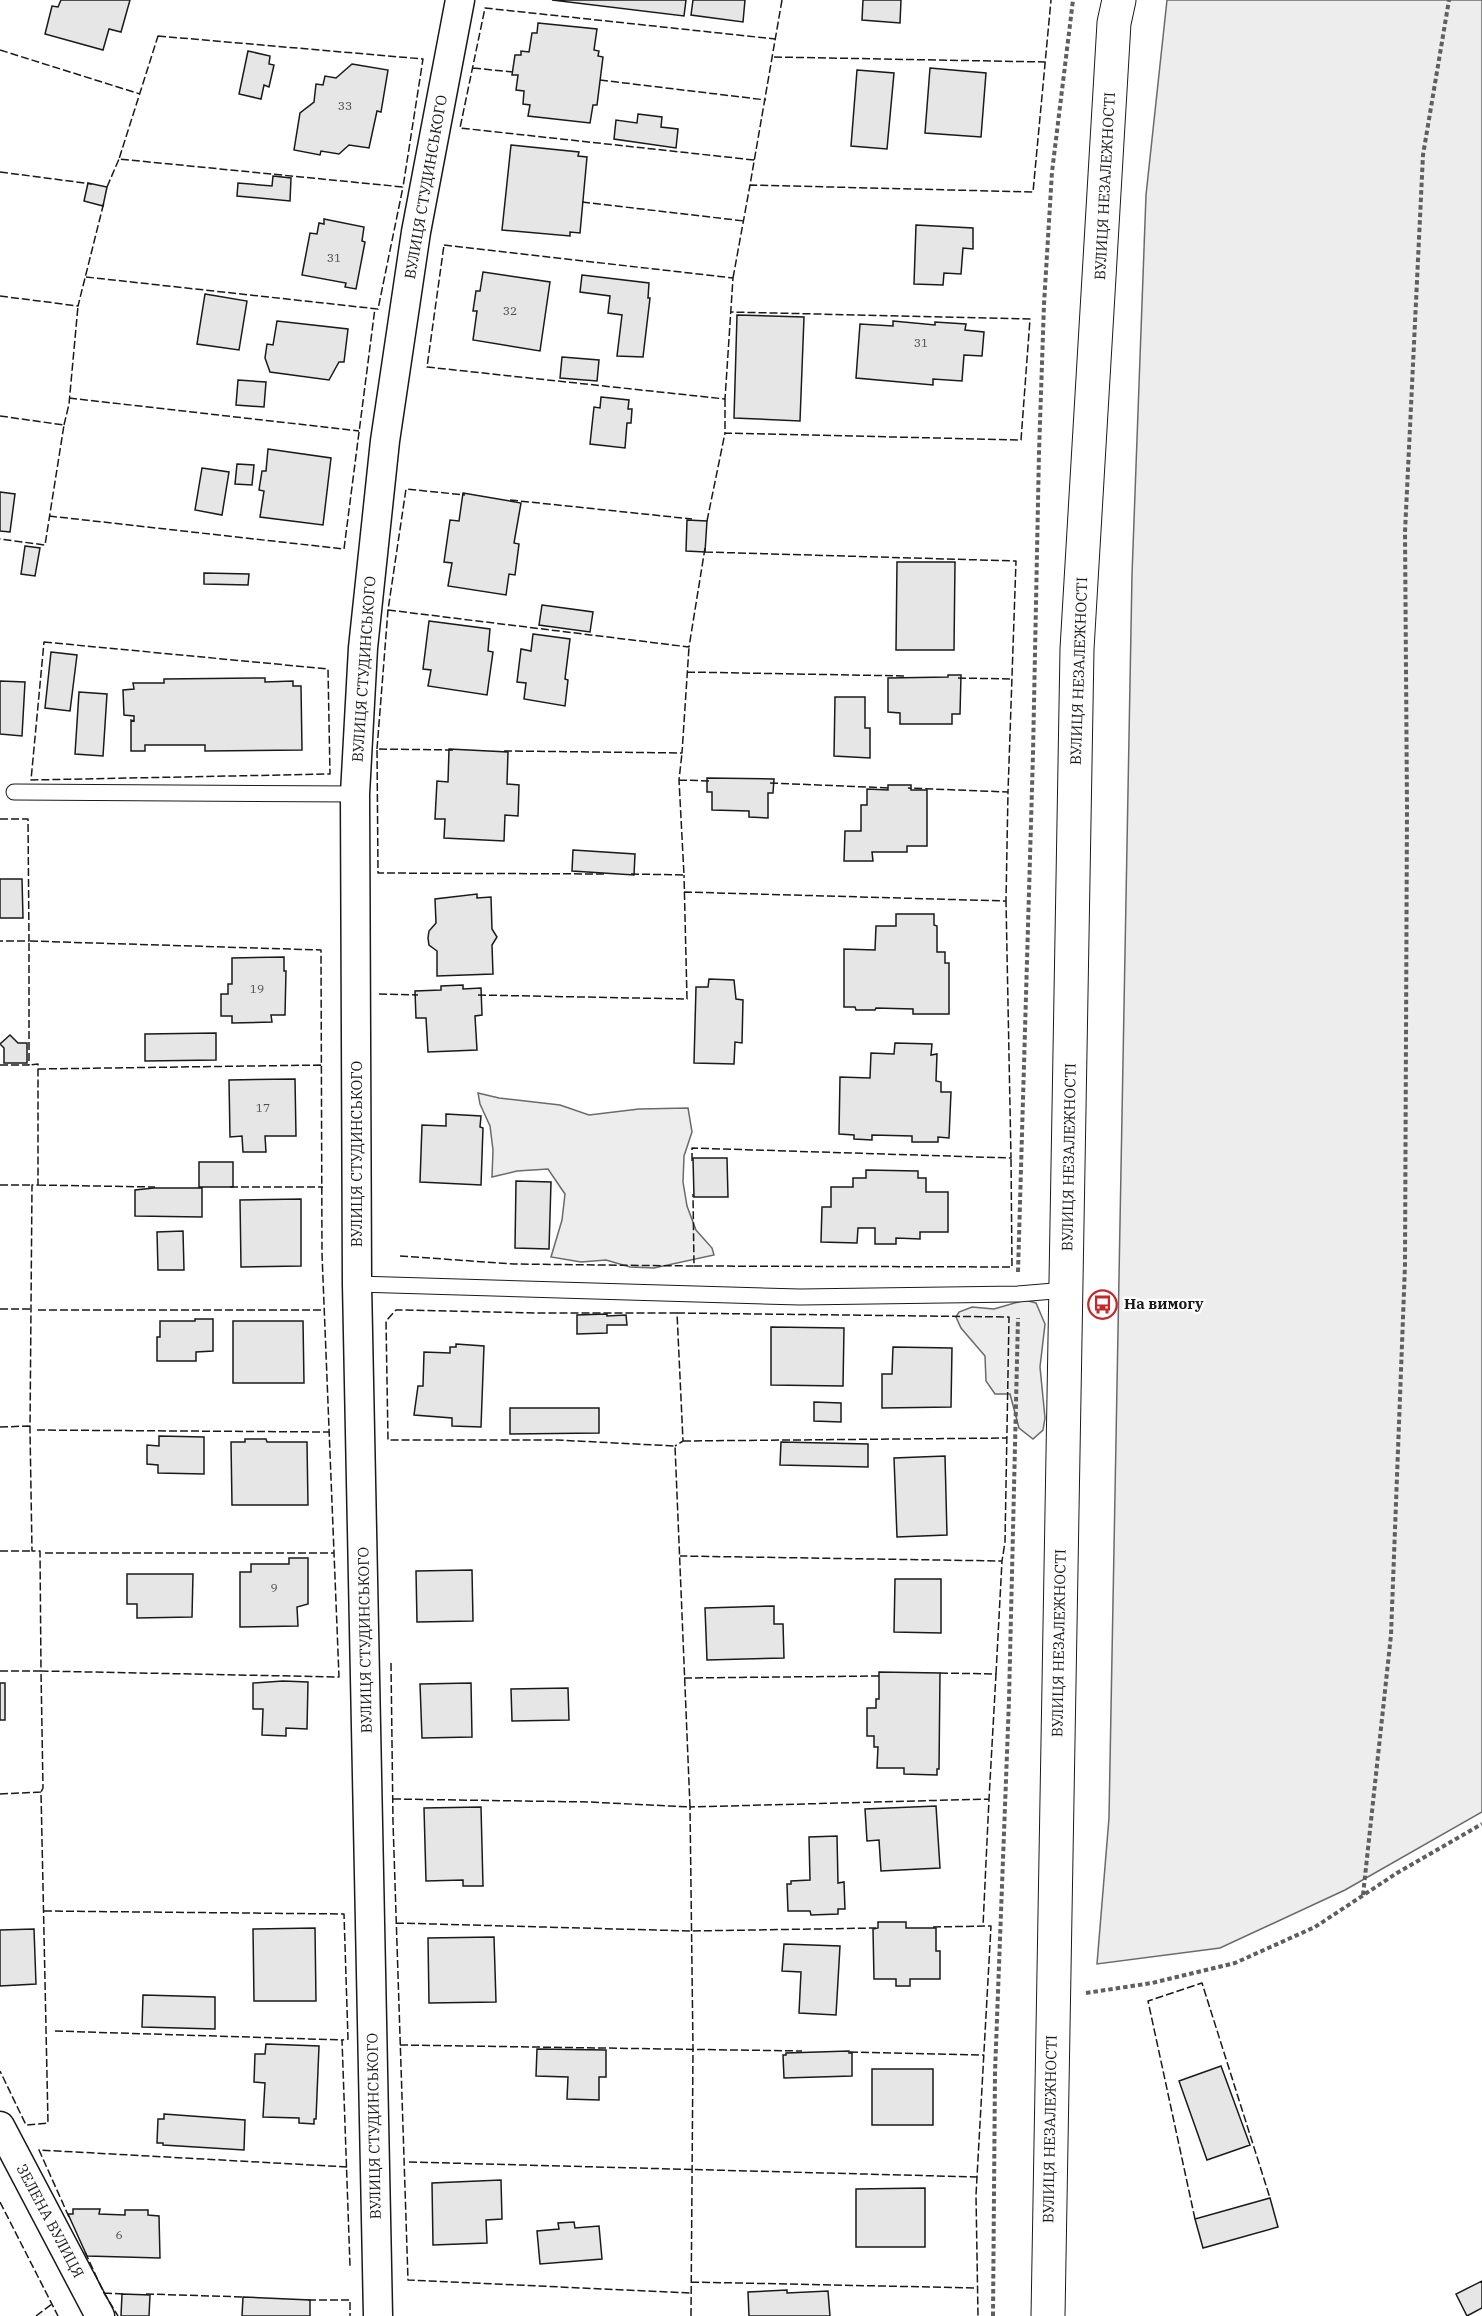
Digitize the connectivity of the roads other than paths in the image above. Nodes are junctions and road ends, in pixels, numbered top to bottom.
1 (460, 0) edge
2 (1119, 0) edge
3 (14, 792) dead end
4 (355, 794) junction
5 (357, 1284) junction
6 (1066, 1290) junction
7 (0, 2126) edge
8 (100, 2316) edge
9 (378, 2316) edge
10 (1048, 2316) edge

1 - 4 street, ВУЛИЦЯ СТУДИНСЬКОГО
2 - 6 street, ВУЛИЦЯ НЕЗАЛЕЖНОСТІ
3 - 4 lane
4 - 5 street, ВУЛИЦЯ СТУДИНСЬКОГО
5 - 6 lane
5 - 9 street, ВУЛИЦЯ СТУДИНСЬКОГО
6 - 10 street, ВУЛИЦЯ НЕЗАЛЕЖНОСТІ
7 - 8 street, ЗЕЛЕНА ВУЛИЦЯ

